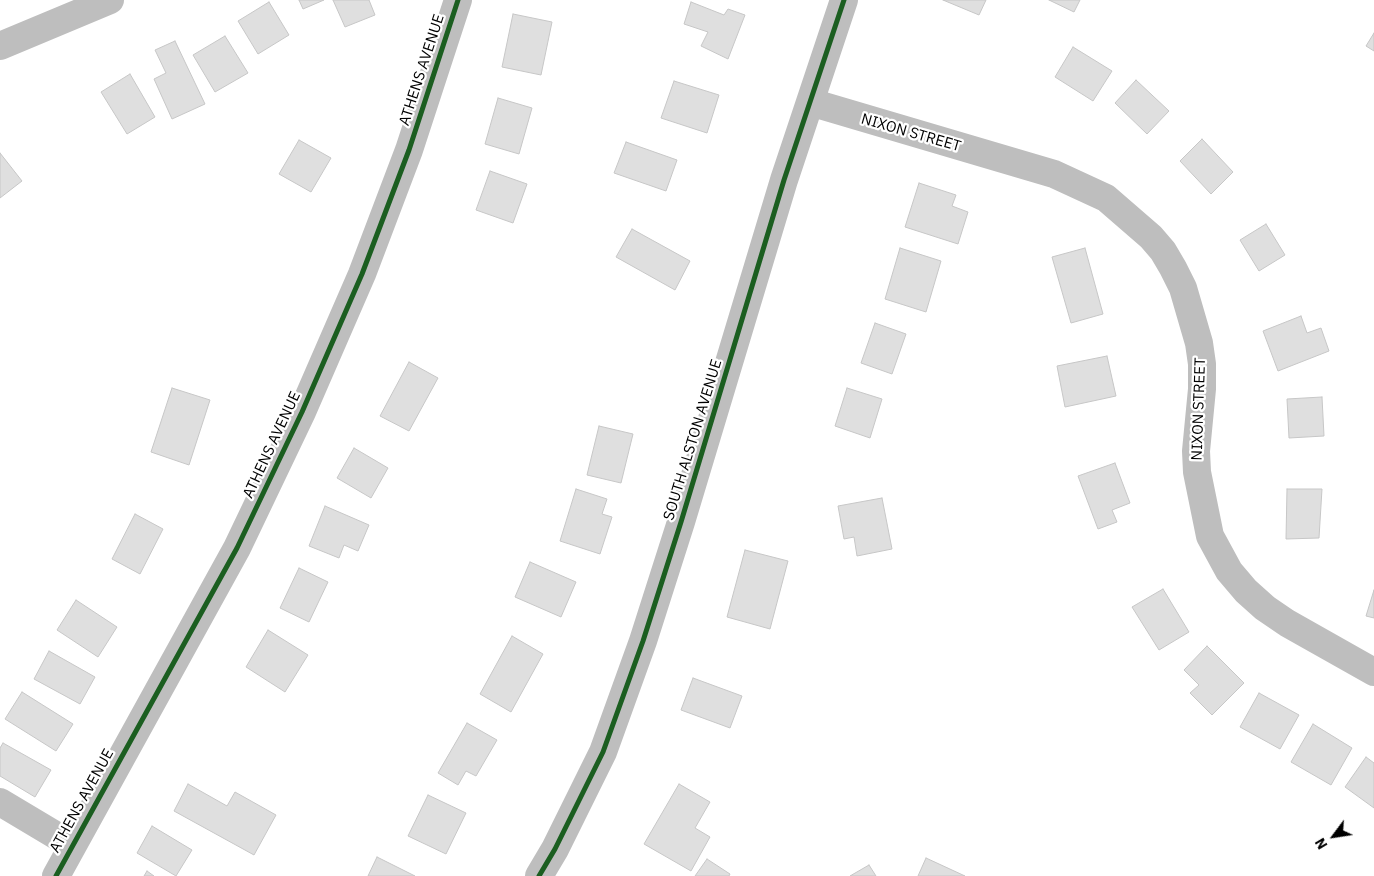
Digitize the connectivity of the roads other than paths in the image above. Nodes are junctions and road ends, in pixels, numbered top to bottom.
1 (110, 0) edge
2 (458, 0) edge
3 (844, 0) edge
4 (0, 46) edge
5 (810, 102) junction
6 (1374, 672) edge
7 (0, 802) edge
8 (72, 845) junction
9 (56, 876) edge
10 (539, 876) edge

1 - 4 street
2 - 8 street, ATHENS AVENUE
3 - 5 street, SOUTH ALSTON AVENUE
5 - 6 street, NIXON STREET
5 - 10 street, SOUTH ALSTON AVENUE
7 - 8 street
8 - 9 street, ATHENS AVENUE

